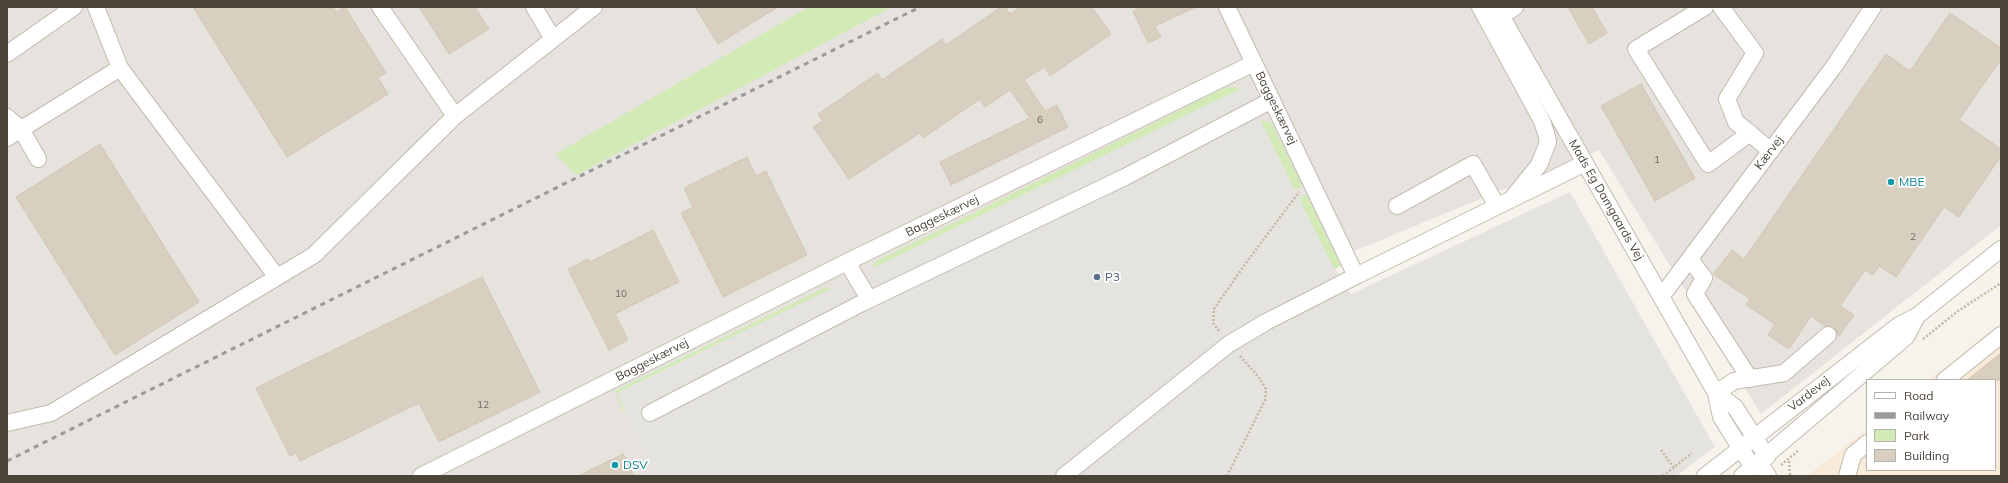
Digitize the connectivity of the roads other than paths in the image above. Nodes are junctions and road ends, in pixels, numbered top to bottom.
1 (74, 7) edge
2 (96, 7) edge
3 (380, 7) edge
4 (534, 7) edge
5 (594, 7) edge
6 (1227, 7) edge
7 (1480, 7) edge
8 (1515, 7) edge
9 (1706, 7) edge
10 (1721, 7) edge
11 (1873, 7) edge
12 (1498, 12) edge
13 (553, 39) junction
14 (7, 54) edge
15 (1254, 63) junction
16 (120, 68) junction
17 (1272, 100) junction
18 (455, 116) junction
19 (7, 117) edge
20 (21, 128) junction
21 (1750, 134) junction
22 (7, 138) edge
23 (1771, 151) junction
24 (38, 159) dead end
25 (1585, 163) junction
26 (1504, 202) junction
27 (1397, 206) dead end
28 (2001, 249) edge
29 (1690, 259) junction
30 (847, 262) junction
31 (1356, 276) junction
32 (277, 277) junction
33 (1661, 297) junction
34 (869, 299) junction
35 (1917, 316) junction
36 (1828, 335) dead end
37 (2001, 335) edge
38 (1750, 379) junction
39 (1946, 379) edge
40 (1716, 393) junction
41 (650, 412) dead end
42 (7, 423) edge
43 (1754, 436) junction
44 (1866, 444) edge
45 (1740, 448) junction
46 (1758, 468) edge
47 (421, 476) edge
48 (1064, 476) edge
49 (1705, 476) edge
50 (1847, 476) edge

1 - 14 street
2 - 16 street
3 - 18 street
4 - 13 street
5 - 13 street
6 - 15 street
7 - 26 street
8 - 12 street
9 - 21 street
10 - 21 street
11 - 23 street, Kærvej
12 - 25 street, Mads Eg Damgaards Vej
13 - 18 street
15 - 17 street, Baggeskærvej
15 - 30 street, Baggeskærvej
16 - 20 street
16 - 32 street
17 - 31 street, Baggeskærvej
17 - 34 street
18 - 32 street
19 - 20 street
20 - 22 street
20 - 24 street
21 - 23 street
23 - 29 street, Kærvej
25 - 26 street
25 - 33 street, Mads Eg Damgaards Vej
26 - 27 street
26 - 31 street
28 - 35 street, Vardevej
29 - 33 street, Kærvej
29 - 38 street
30 - 34 street
30 - 47 street, Baggeskærvej
31 - 48 street
32 - 42 street
33 - 40 street, Mads Eg Damgaards Vej
34 - 41 street
35 - 43 street, Vardevej
35 - 46 street, Vardevej
36 - 38 street
37 - 39 street
38 - 40 street
40 - 43 street, Mads Eg Damgaards Vej
40 - 45 street, Mads Eg Damgaards Vej
43 - 45 street, Vardevej
43 - 46 street, Mads Eg Damgaards Vej
44 - 50 street
45 - 46 street, Mads Eg Damgaards Vej
45 - 49 street, Vardevej

